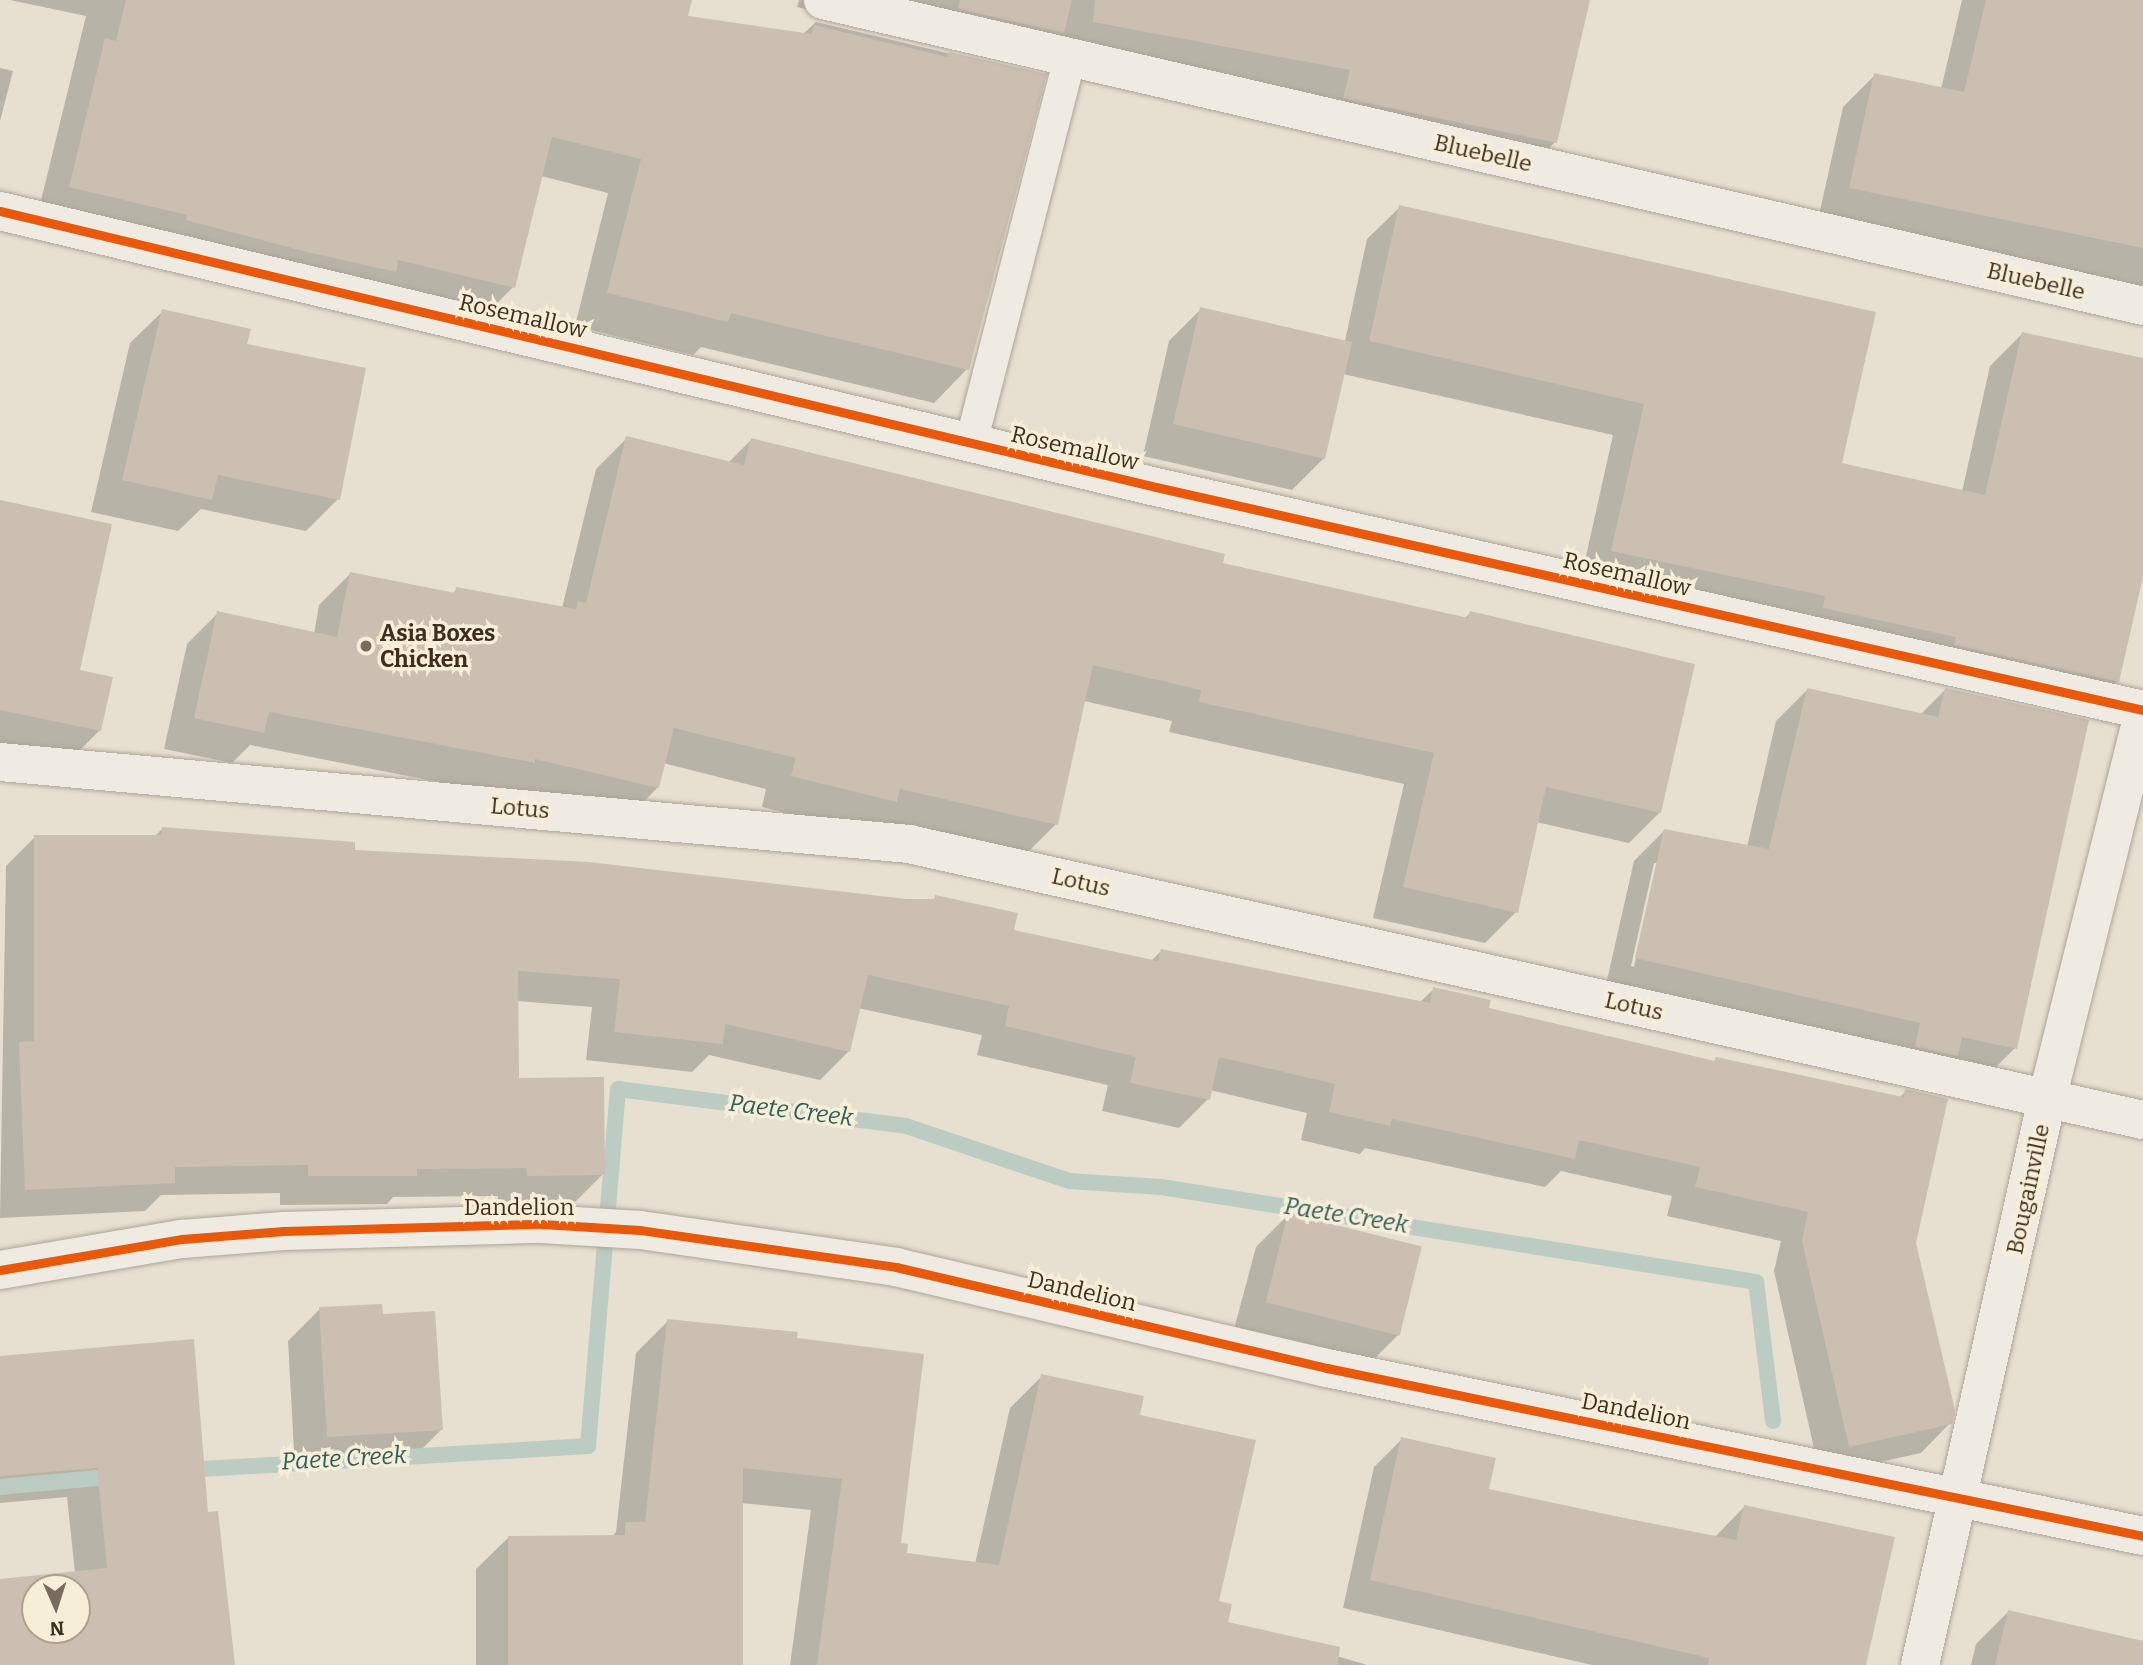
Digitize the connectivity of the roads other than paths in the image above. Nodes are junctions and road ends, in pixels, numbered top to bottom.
1 (823, 0) edge
2 (1070, 57) junction
3 (0, 211) edge
4 (2143, 306) edge
5 (971, 443) junction
6 (2143, 713) edge
7 (0, 762) edge
8 (2048, 1099) junction
9 (2143, 1119) edge
10 (0, 1270) edge
11 (1962, 1495) junction
12 (2143, 1536) edge
13 (1920, 1665) edge

1 - 2 street, Bluebelle
2 - 4 street, Bluebelle
2 - 5 lane
3 - 5 street, Rosemallow
5 - 6 street, Rosemallow
6 - 8 street, Bougainville
7 - 8 street, Lotus
8 - 9 street, Lotus
8 - 11 street, Bougainville
10 - 11 street, Dandelion
11 - 12 street, Dandelion
11 - 13 street, Bougainville

